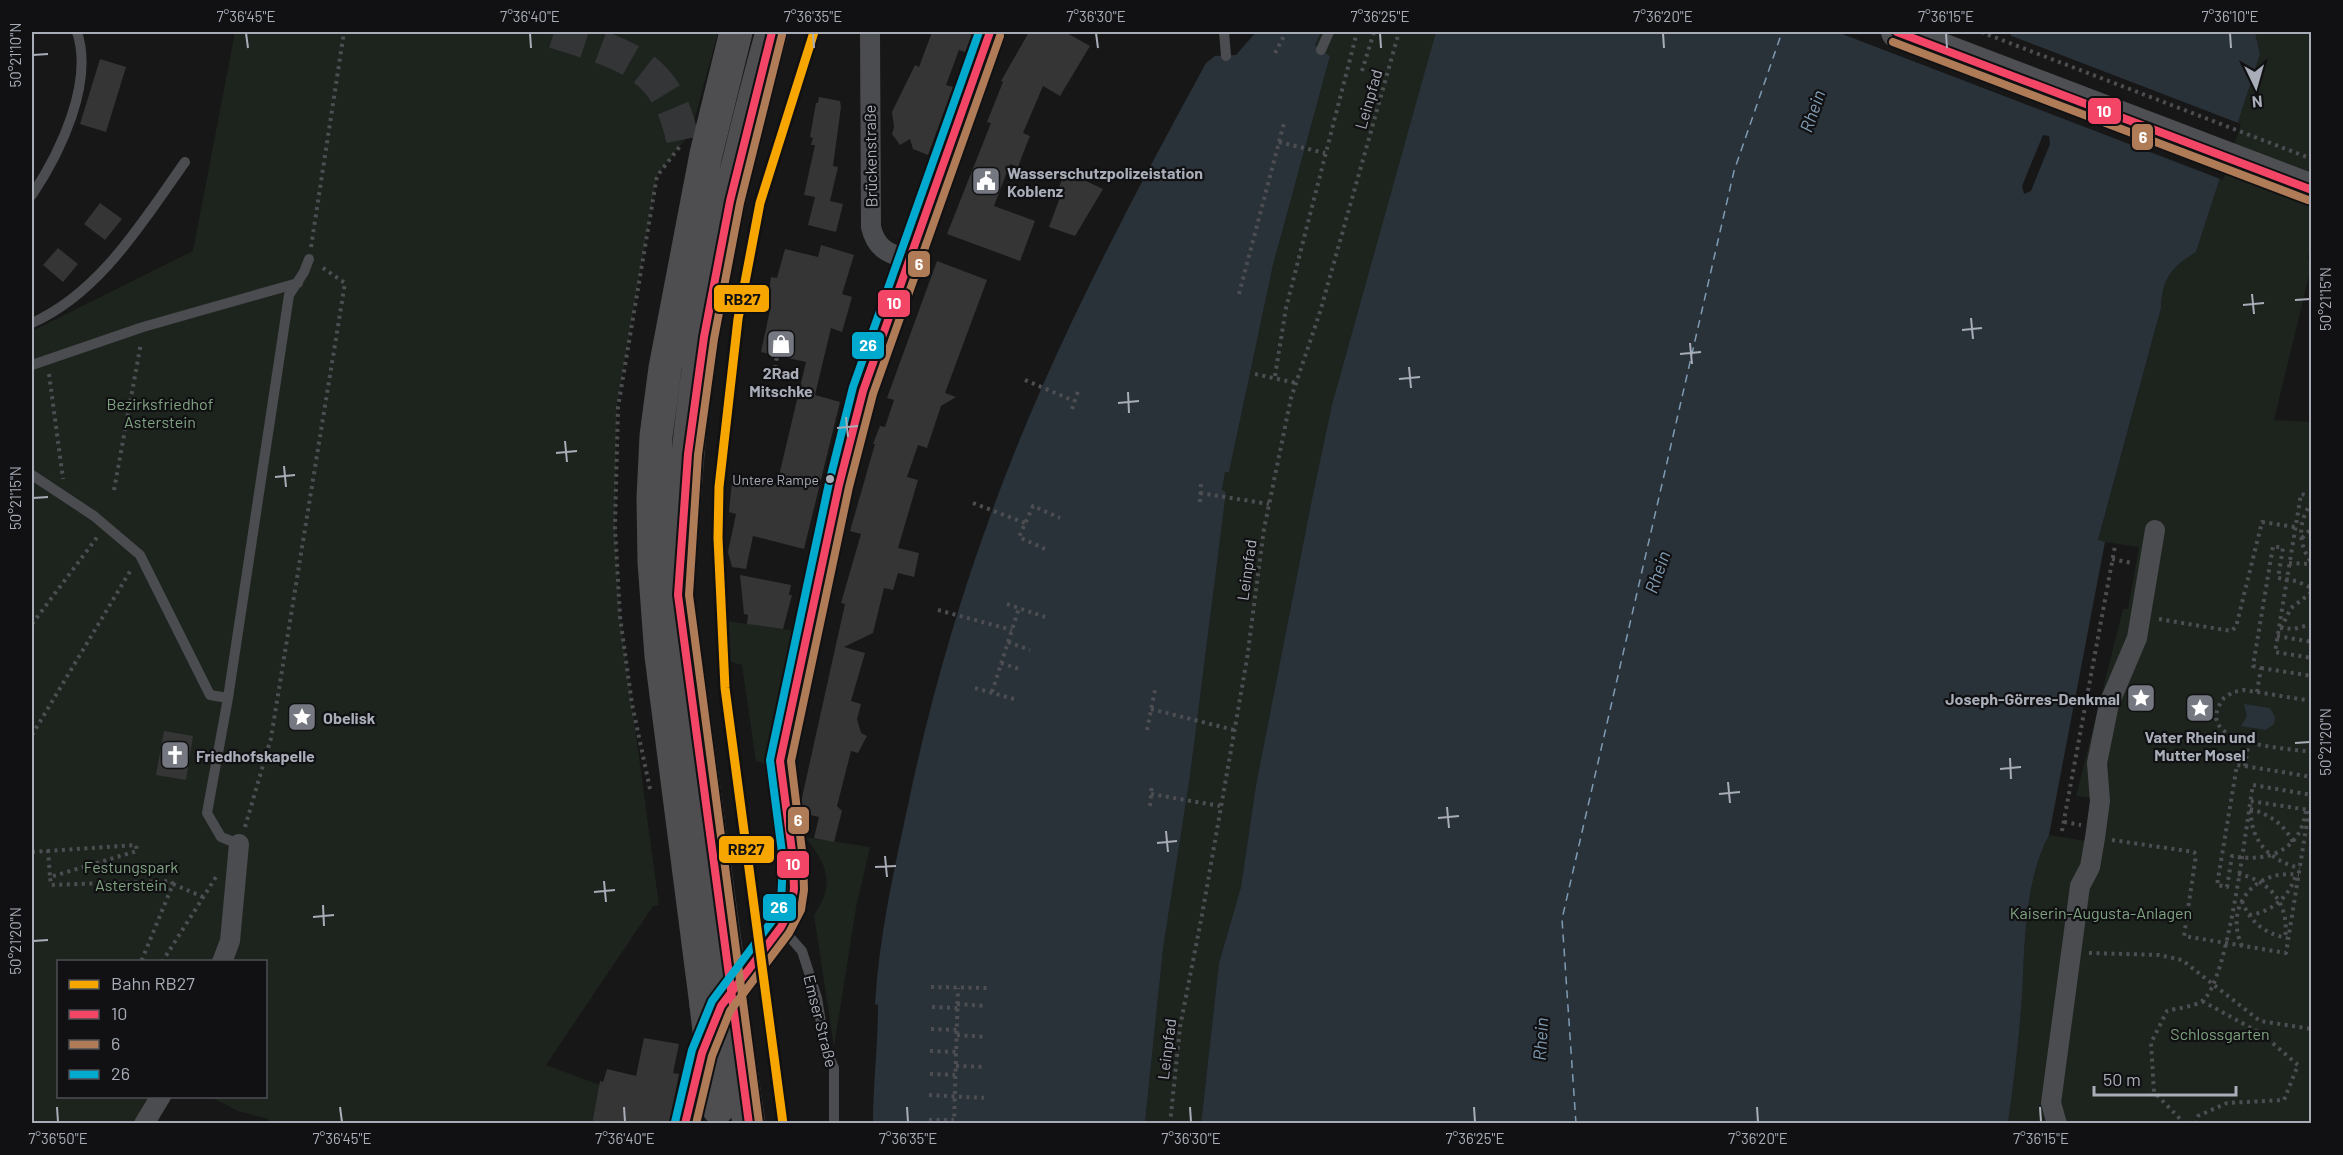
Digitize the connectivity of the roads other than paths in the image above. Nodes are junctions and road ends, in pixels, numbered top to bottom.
1 (77, 32) edge
2 (736, 32) edge
3 (753, 32) edge
4 (772, 32) edge
5 (870, 32) edge
6 (990, 32) edge
7 (1224, 32) edge
8 (1329, 32) edge
9 (1897, 32) edge
10 (1940, 32) edge
11 (1321, 50) dead end
12 (1226, 56) dead end
13 (686, 154) tunnel mouth
14 (185, 162) dead end
15 (2312, 173) edge
16 (2312, 190) edge
17 (32, 195) edge
18 (309, 259) road end
19 (908, 260) junction
20 (684, 265) junction
21 (298, 283) junction
22 (32, 323) edge
23 (32, 365) edge
24 (32, 475) edge
25 (2155, 530) dead end
26 (678, 595) junction
27 (228, 698) junction
28 (240, 844) joint
29 (774, 934) joint
30 (223, 960) edge
31 (719, 1010) junction
32 (160, 1098) edge
33 (710, 1107) edge
34 (144, 1124) edge
35 (685, 1124) edge
36 (749, 1124) edge
37 (834, 1124) edge
38 (2057, 1124) edge

1 - 17 lane
2 - 20 highway
3 - 26 highway
4 - 26 highway
5 - 19 street, Brückenstraße
6 - 19 street, Emser Straße
7 - 12 lane
8 - 11 lane
9 - 16 main road
10 - 15 main road
13 - 20 highway
14 - 22 lane
18 - 21 lane
19 - 29 street, Emser Straße
20 - 31 highway
21 - 23 lane
21 - 27 lane
24 - 27 lane
25 - 38 street
26 - 31 highway, bridge
27 - 28 lane
28 - 30 street
29 - 37 lane, Emser Straße
31 - 33 highway, bridge
31 - 36 highway
32 - 34 street
33 - 35 street

